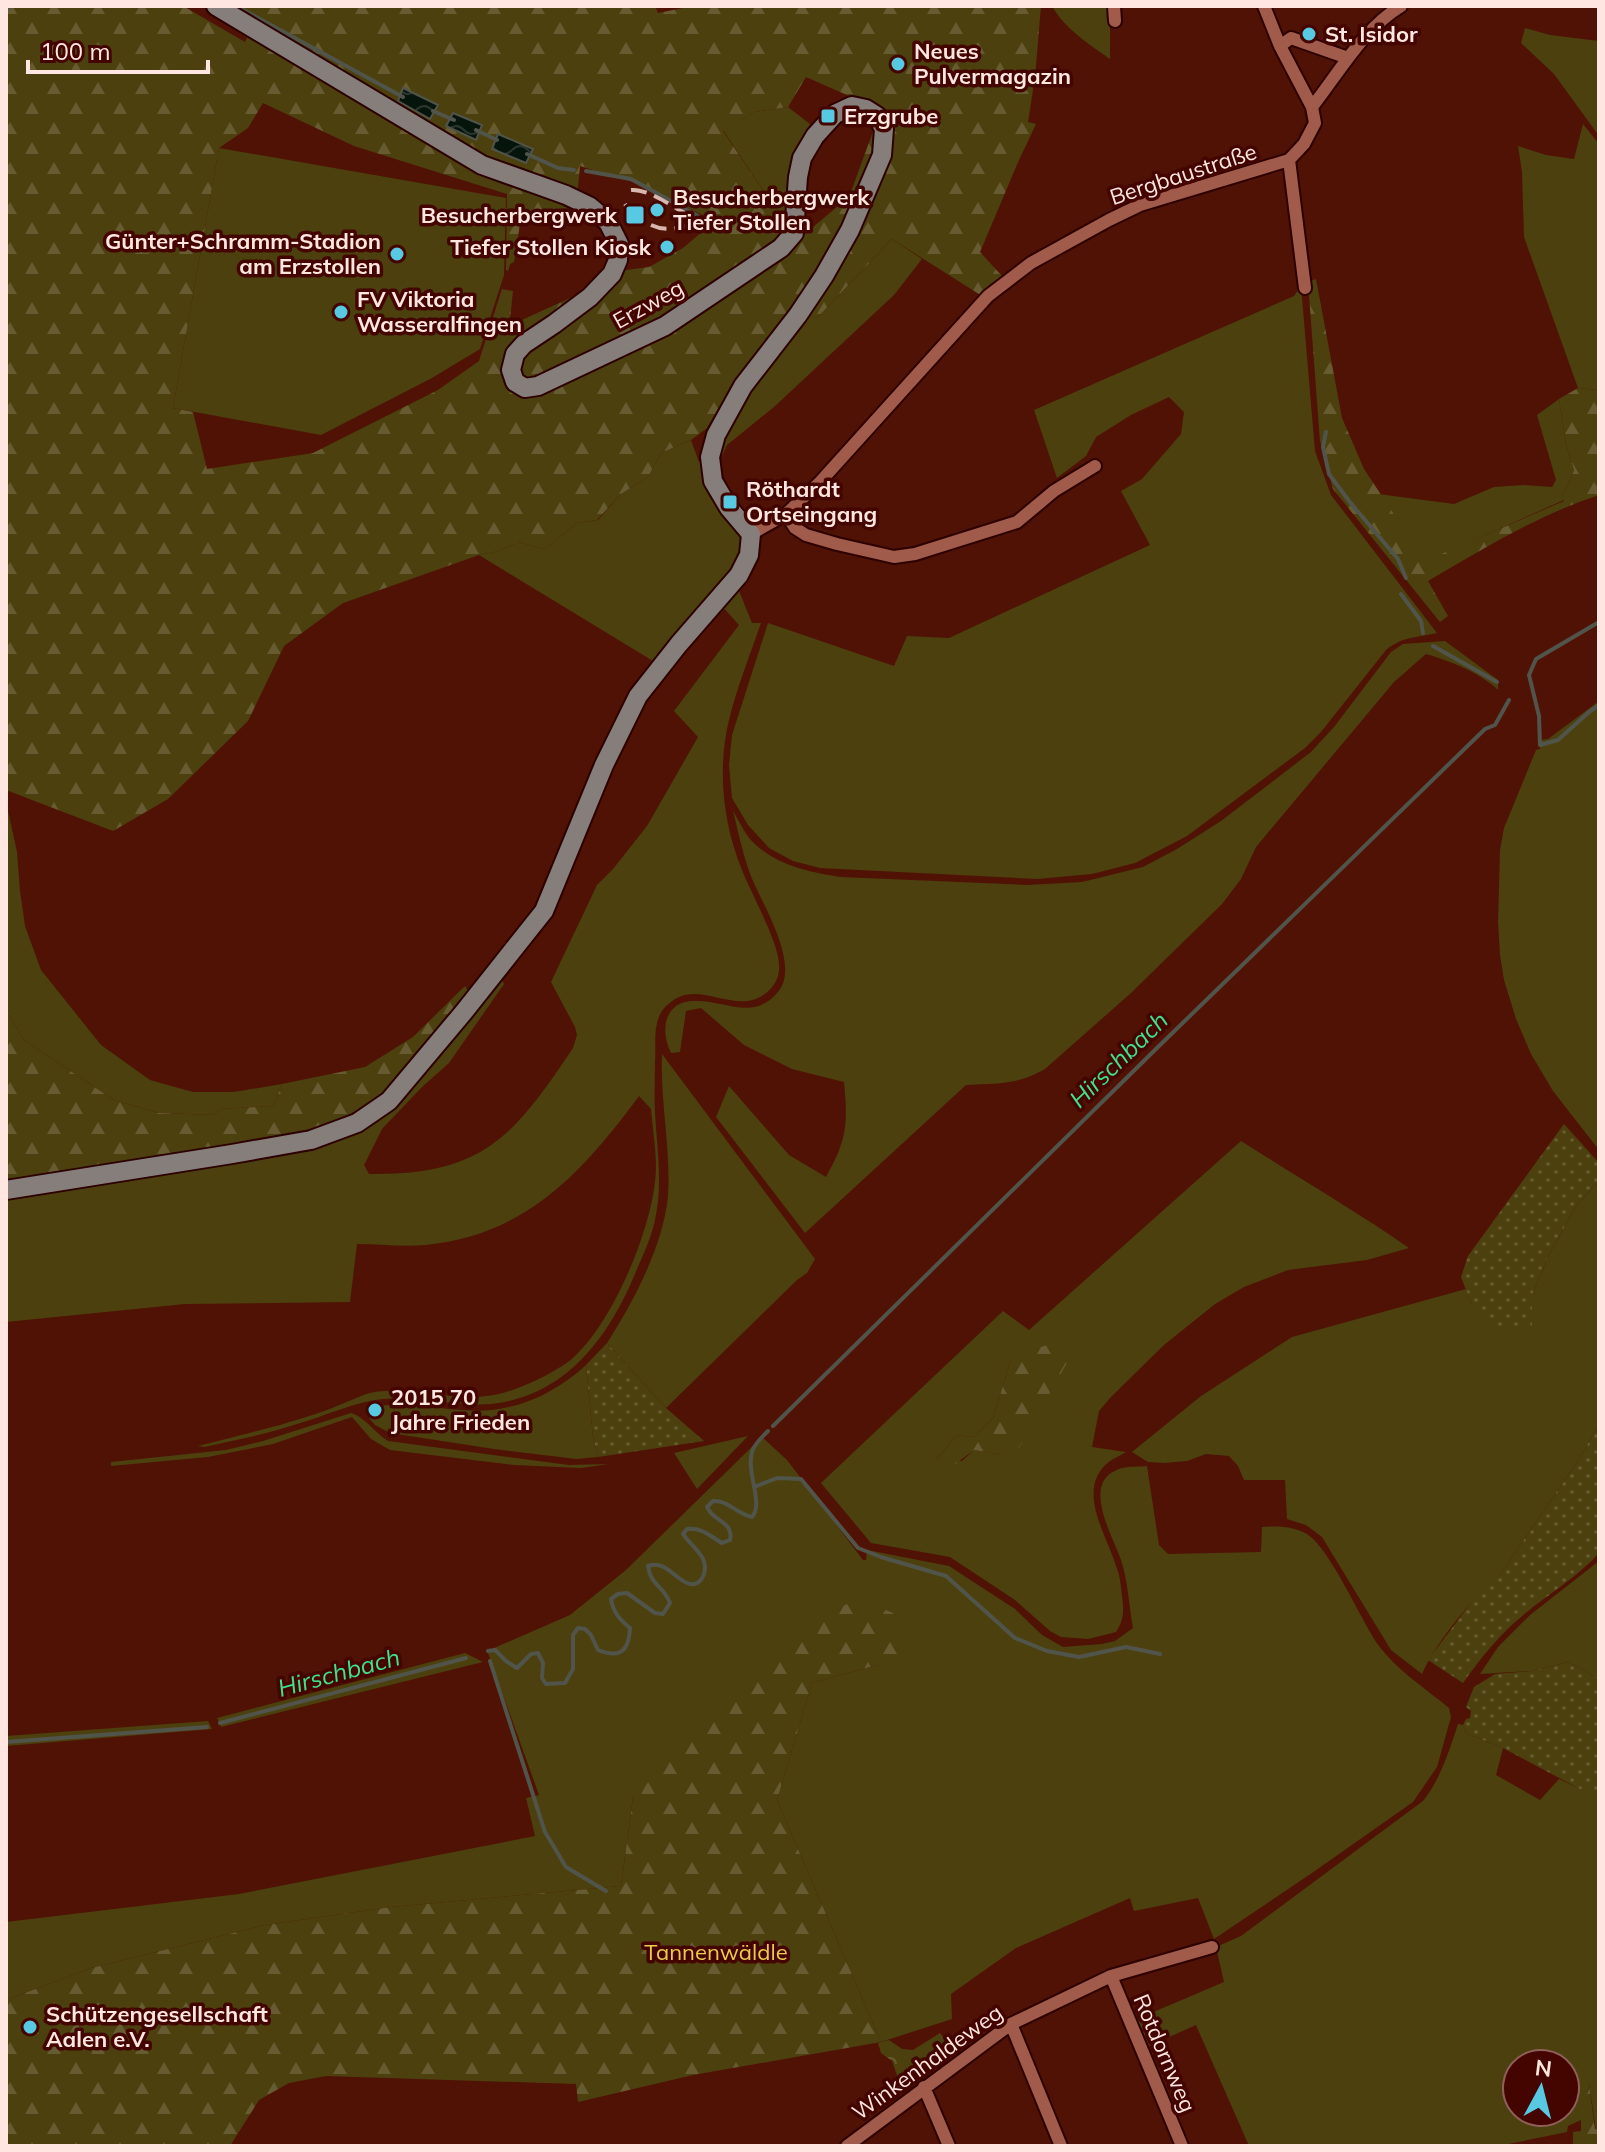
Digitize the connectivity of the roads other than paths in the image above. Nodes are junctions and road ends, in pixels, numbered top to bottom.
1 (216, 6) edge
2 (1114, 6) edge
3 (1264, 6) edge
4 (1401, 6) edge
5 (1115, 21) dead end
6 (1280, 46) junction
7 (1348, 58) junction
8 (1312, 107) junction
9 (1289, 160) junction
10 (1305, 288) dead end
11 (1095, 466) dead end
12 (786, 514) junction
13 (751, 534) junction
14 (6, 1190) edge
15 (1212, 1947) dead end
16 (1111, 1976) junction
17 (1011, 2024) junction
18 (924, 2087) junction
19 (847, 2146) edge
20 (949, 2146) edge
21 (1061, 2146) edge
22 (1182, 2146) edge

1 - 13 street, Erzweg
2 - 5 street
3 - 6 street
4 - 7 street
6 - 7 street
6 - 8 street
7 - 8 street
8 - 9 street, Bergbaustraße
9 - 10 street
9 - 12 street, Bergbaustraße
11 - 12 street
12 - 13 street, Bergbaustraße
13 - 14 street
15 - 16 street, Winkenhaldeweg
16 - 17 street, Winkenhaldeweg
16 - 22 street, Rotdornweg
17 - 18 street, Winkenhaldeweg
17 - 21 street
18 - 19 street, Winkenhaldeweg
18 - 20 street

